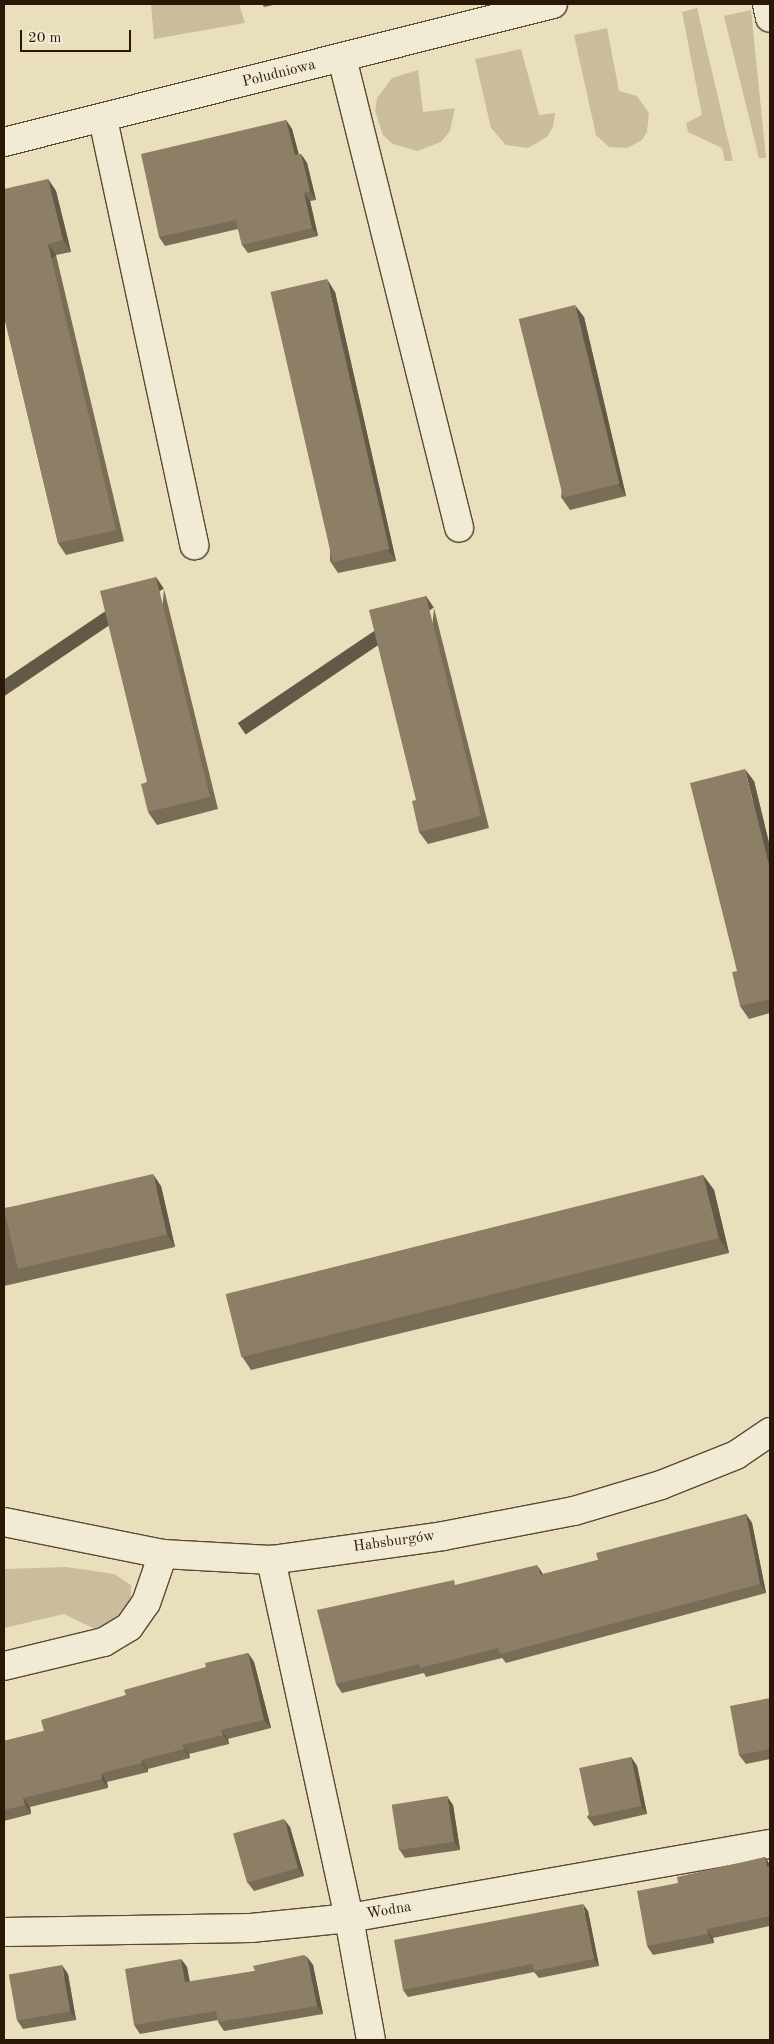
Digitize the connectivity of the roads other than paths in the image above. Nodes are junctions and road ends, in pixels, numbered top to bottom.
1 (553, 4) edge
2 (767, 4) edge
3 (770, 18) edge
4 (342, 58) junction
5 (102, 119) junction
6 (4, 142) edge
7 (459, 528) dead end
8 (194, 546) dead end
9 (770, 1432) edge
10 (4, 1522) edge
11 (163, 1554) junction
12 (271, 1560) junction
13 (4, 1666) edge
14 (770, 1844) edge
15 (349, 1918) junction
16 (4, 1932) edge
17 (371, 2040) edge

1 - 4 street, Południowa
2 - 3 street
4 - 5 street, Południowa
4 - 7 street
5 - 6 street, Południowa
5 - 8 street
9 - 12 street, Habsburgów
10 - 11 street, Habsburgów
11 - 12 street, Habsburgów
11 - 13 street
12 - 15 street
14 - 15 street, Wodna
15 - 16 street, Wodna
15 - 17 street

